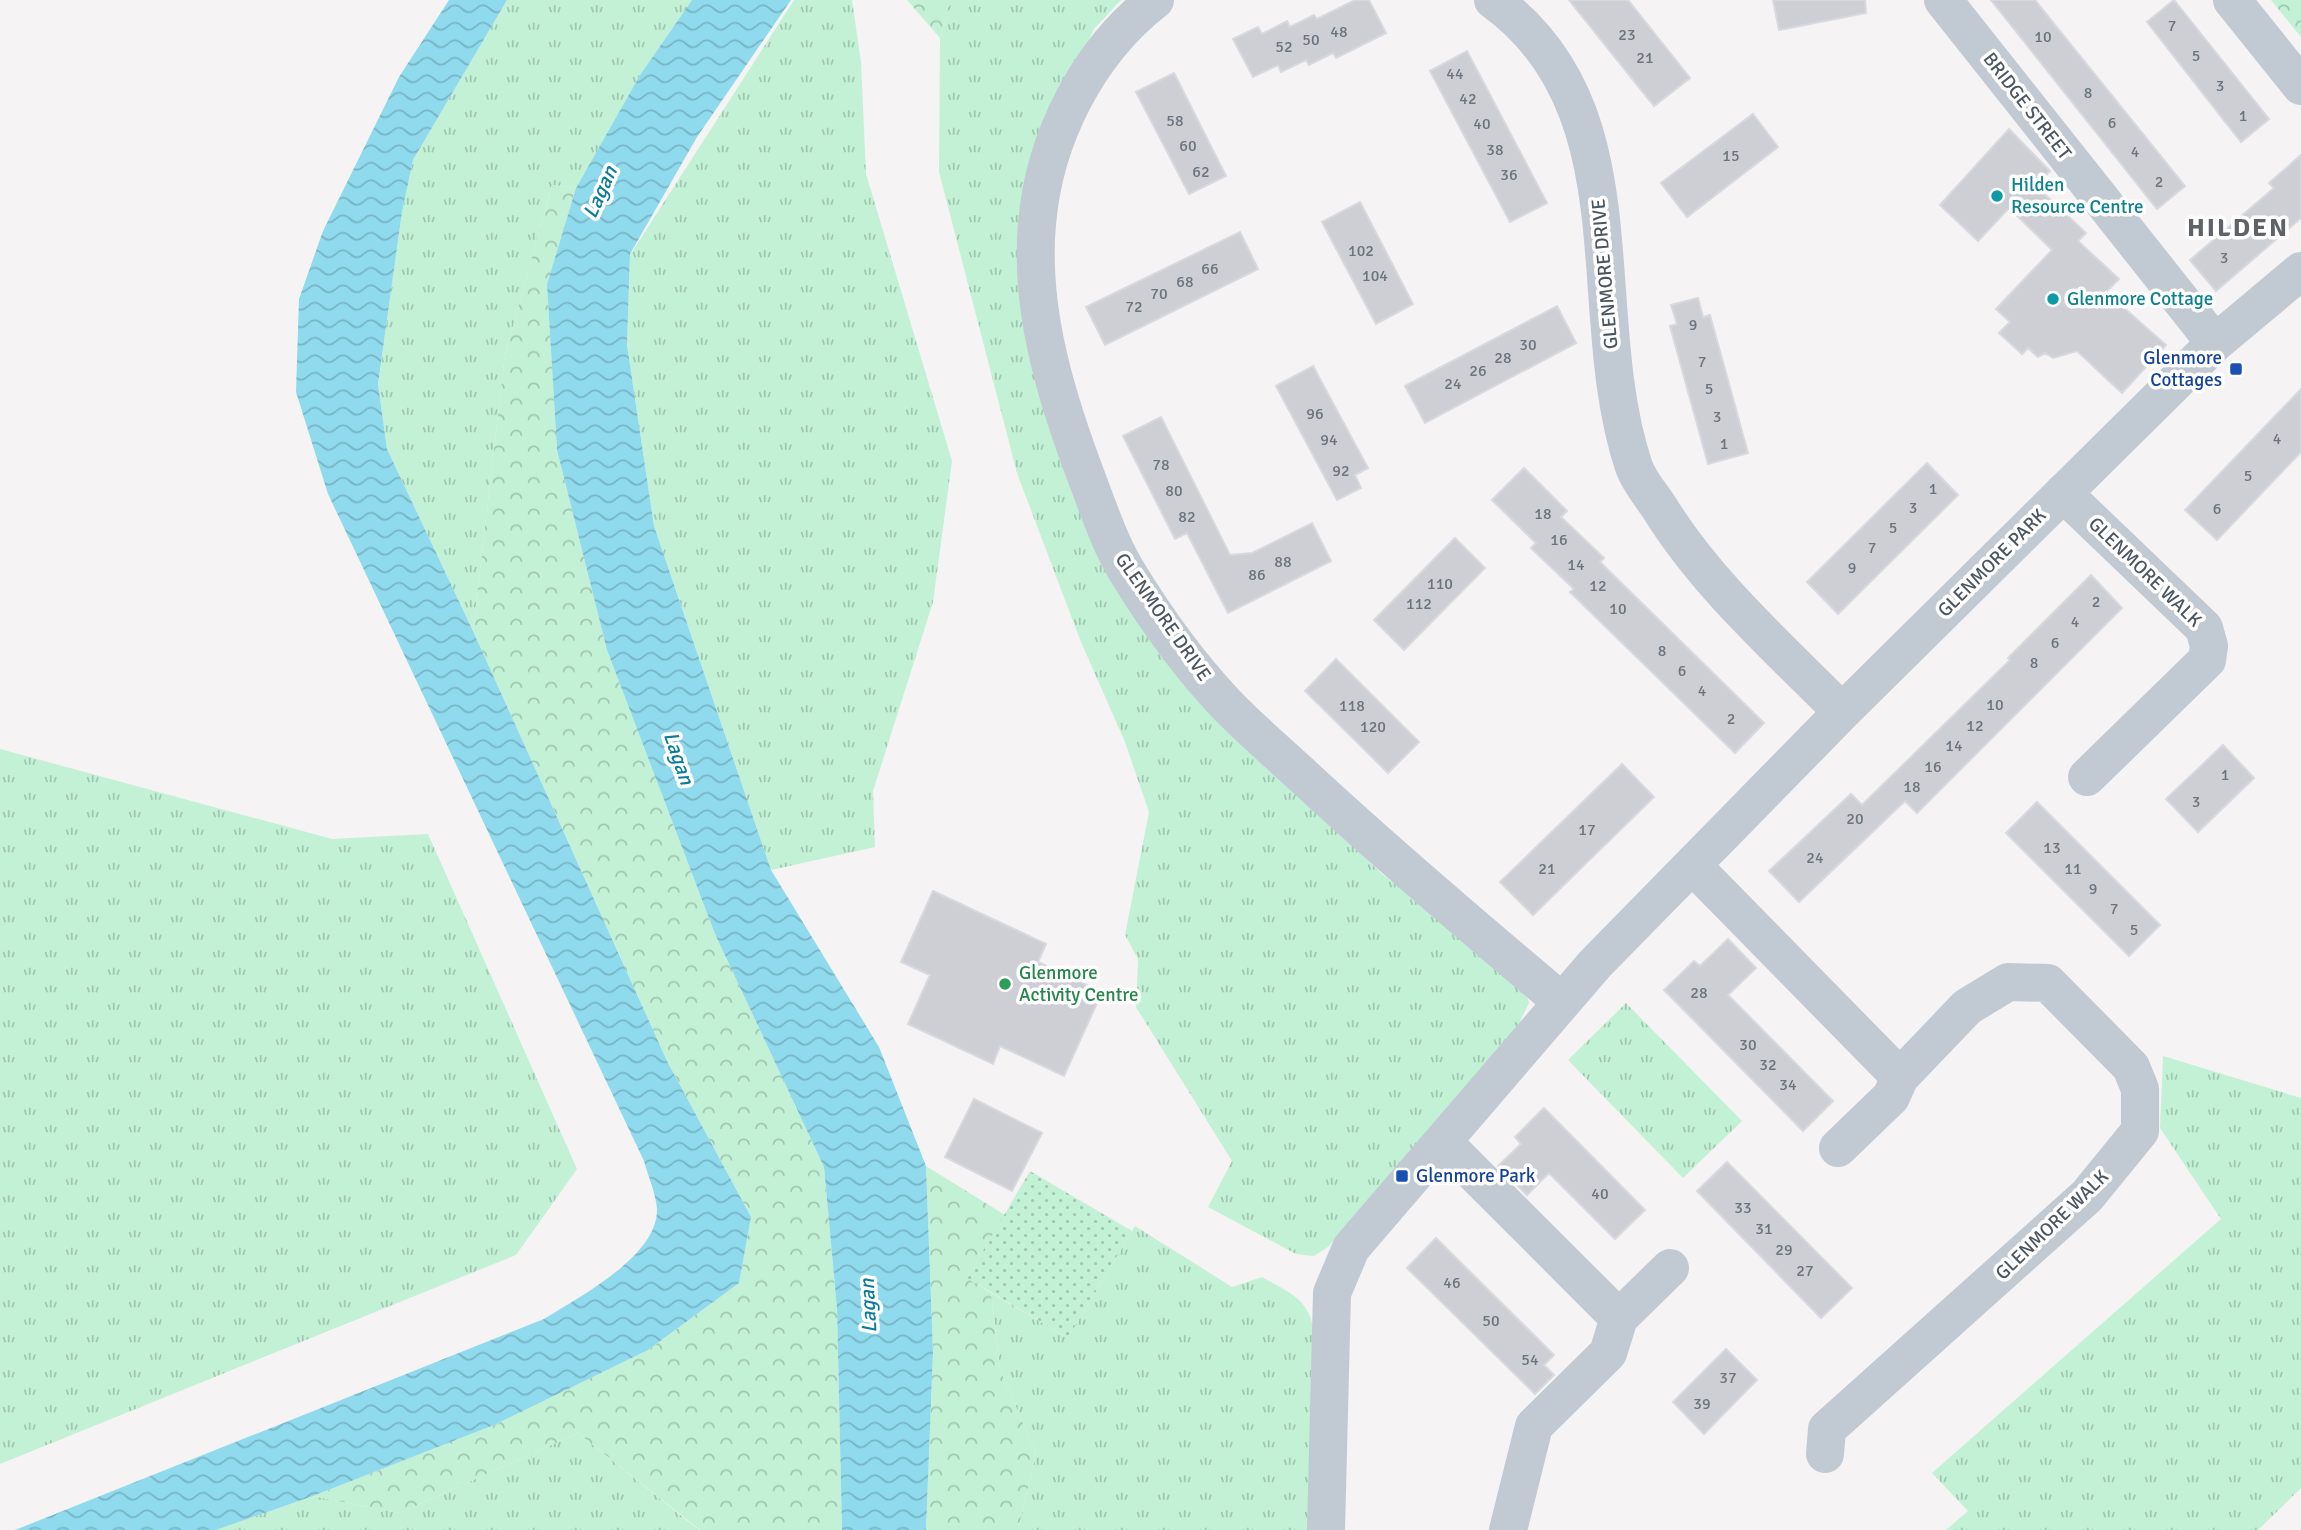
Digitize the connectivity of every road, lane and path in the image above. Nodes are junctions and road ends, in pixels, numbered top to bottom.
1 (1155, 0) edge
2 (1493, 0) edge
3 (1943, 0) edge
4 (2232, 0) edge
5 (2301, 86) edge
6 (2301, 271) edge
7 (2215, 343) junction
8 (2063, 493) junction
9 (1842, 712) junction
10 (2087, 777) dead end
11 (1693, 866) junction
12 (1560, 1000) junction
13 (1900, 1077) junction
14 (1444, 1143) junction
15 (1838, 1148) dead end
16 (1670, 1268) dead end
17 (1619, 1318) junction
18 (1825, 1454) dead end
19 (1326, 1530) edge
20 (1508, 1530) edge

1 - 12 street, GLENMORE DRIVE
2 - 9 street, GLENMORE DRIVE
3 - 7 street, BRIDGE STREET
4 - 5 street
6 - 7 street, GLENMORE PARK
7 - 8 street, GLENMORE PARK
8 - 9 street, GLENMORE PARK
8 - 10 street, GLENMORE WALK
9 - 11 street, GLENMORE PARK
11 - 12 street, GLENMORE PARK
11 - 13 street
12 - 14 street, GLENMORE PARK
13 - 15 street
13 - 18 street, GLENMORE WALK
14 - 17 street
14 - 19 street, GLENMORE PARK
16 - 17 street
17 - 20 street

